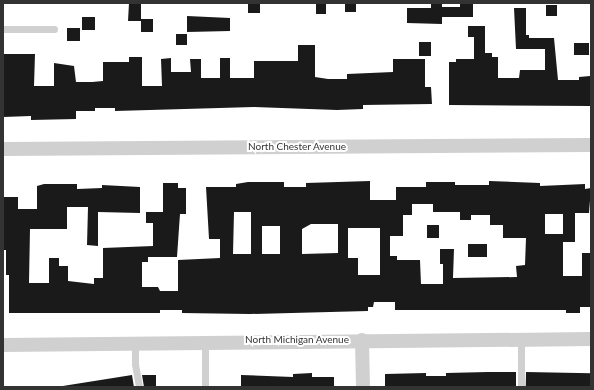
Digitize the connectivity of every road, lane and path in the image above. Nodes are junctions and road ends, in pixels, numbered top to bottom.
1 (54, 29) dead end
2 (3, 30) edge
3 (591, 146) edge
4 (3, 149) edge
5 (521, 339) junction
6 (591, 339) edge
7 (362, 340) junction
8 (205, 341) junction
9 (134, 342) junction
10 (3, 345) edge
11 (139, 387) edge
12 (205, 387) edge
13 (363, 387) edge
14 (521, 387) edge

1 - 2 lane
3 - 4 street, North Chester Avenue
5 - 6 street, North Michigan Avenue
5 - 7 street, North Michigan Avenue
5 - 14 lane
7 - 8 street, North Michigan Avenue
7 - 13 street
8 - 9 street, North Michigan Avenue
8 - 12 lane
9 - 10 street, North Michigan Avenue
9 - 11 lane

